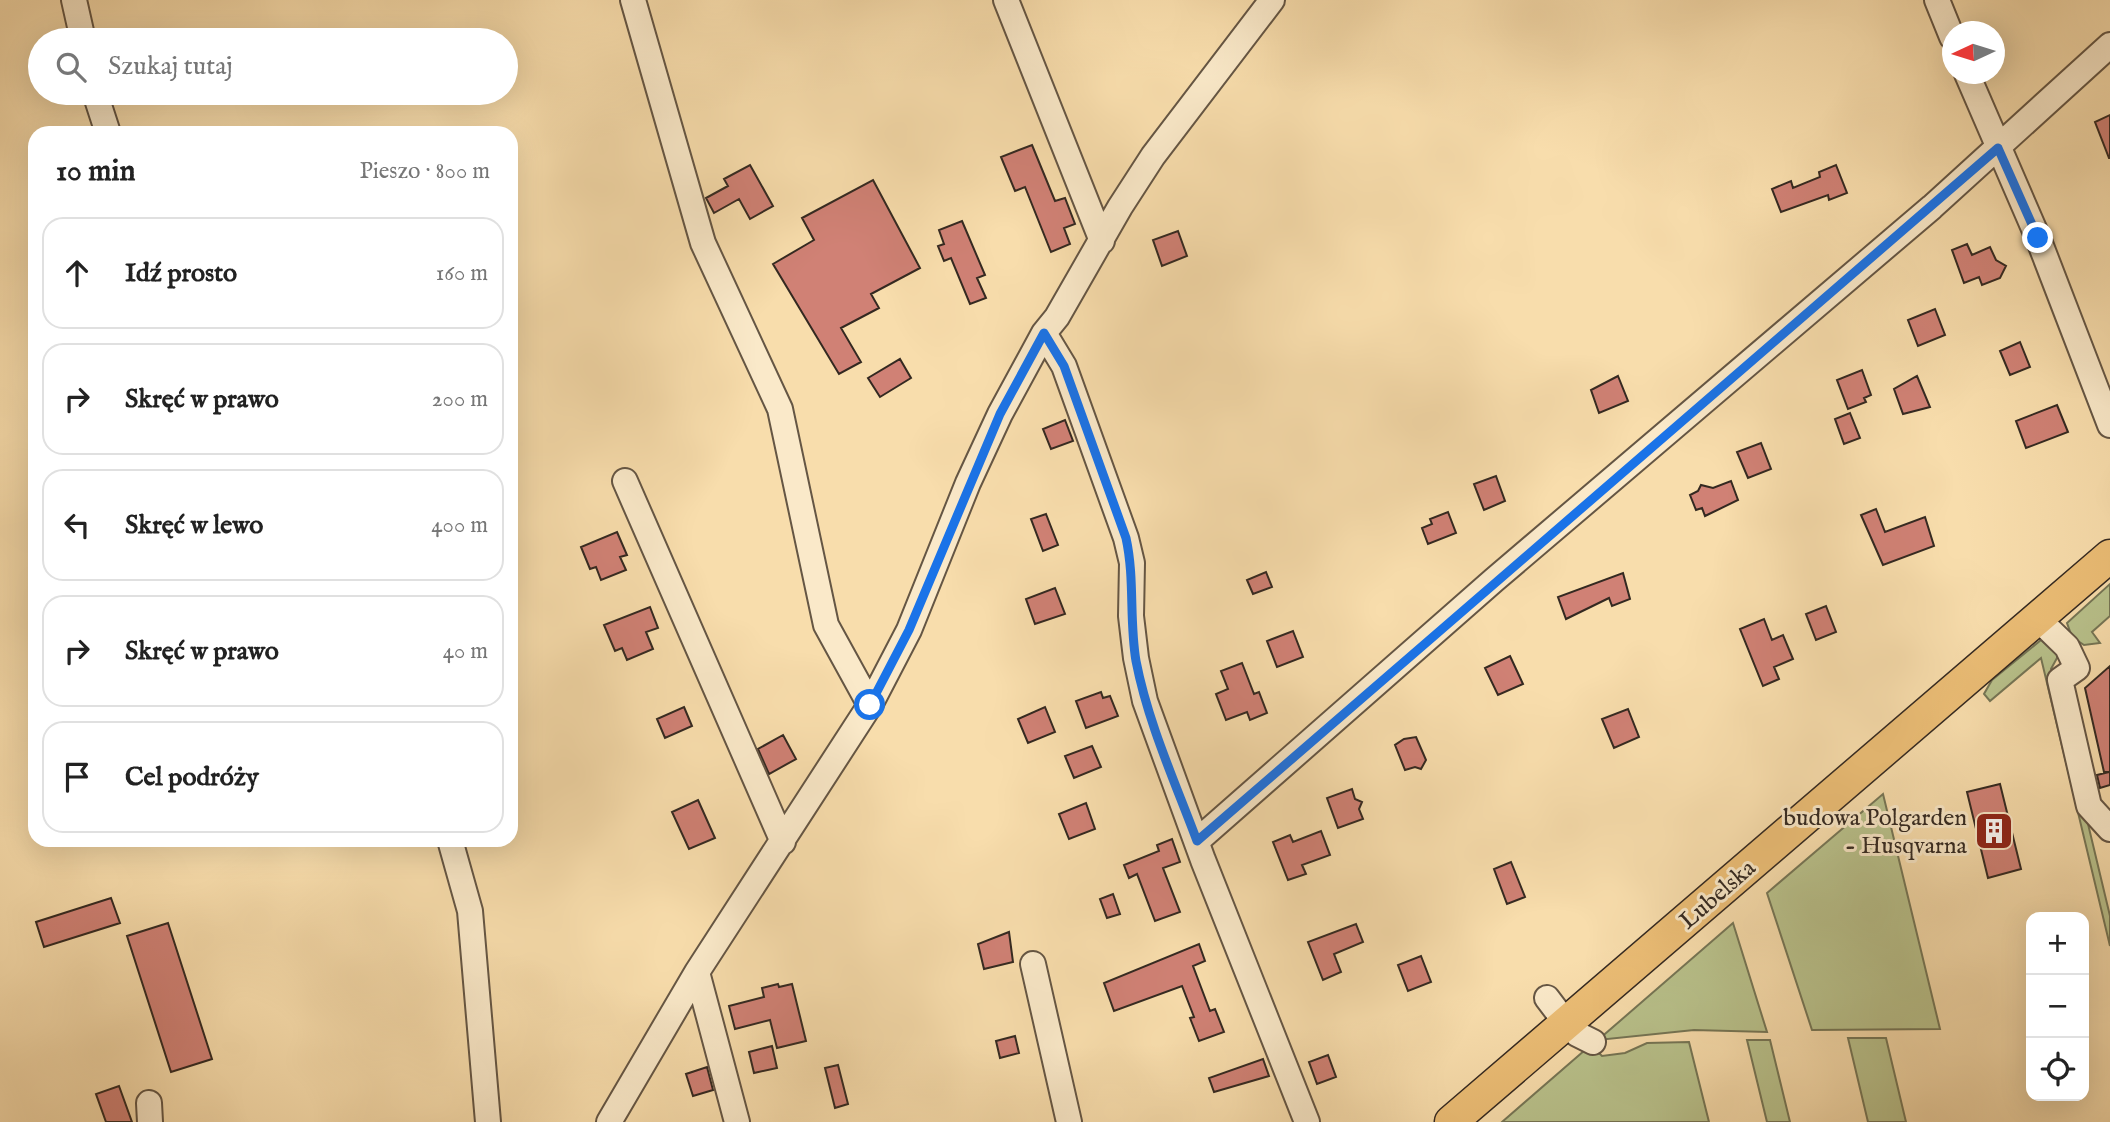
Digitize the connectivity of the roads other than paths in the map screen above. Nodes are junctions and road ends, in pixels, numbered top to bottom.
1 (74, 0) edge
2 (633, 0) edge
3 (1006, 0) edge
4 (1272, 0) edge
5 (1937, 0) edge
6 (1946, 21) edge
7 (80, 28) edge
8 (2110, 45) edge
9 (1971, 84) edge
10 (99, 105) edge
11 (106, 126) edge
12 (1998, 148) junction
13 (1102, 240) junction
14 (1044, 333) junction
15 (2110, 425) edge
16 (625, 481) dead end
17 (2110, 556) edge
18 (2037, 618) junction
19 (870, 705) junction
20 (2110, 829) edge
21 (1197, 841) junction
22 (783, 842) junction
23 (452, 847) edge
24 (1033, 964) dead end
25 (696, 972) junction
26 (1547, 998) dead end
27 (1579, 1033) junction
28 (488, 1122) edge
29 (609, 1122) edge
30 (737, 1122) edge
31 (1069, 1122) edge
32 (1307, 1122) edge
33 (1451, 1122) edge

1 - 7 street
2 - 19 street
3 - 13 street
4 - 13 street
5 - 6 street
8 - 12 street
9 - 12 street
10 - 11 street
12 - 15 street
12 - 21 street
13 - 14 street
14 - 19 street
14 - 21 street
16 - 22 street
17 - 18 main road, Lubelska
18 - 20 street
18 - 27 main road, Lubelska
19 - 22 street
21 - 32 street
22 - 25 street
23 - 28 street
24 - 31 street
25 - 29 street
25 - 30 street
26 - 27 street
27 - 33 main road, Lubelska

